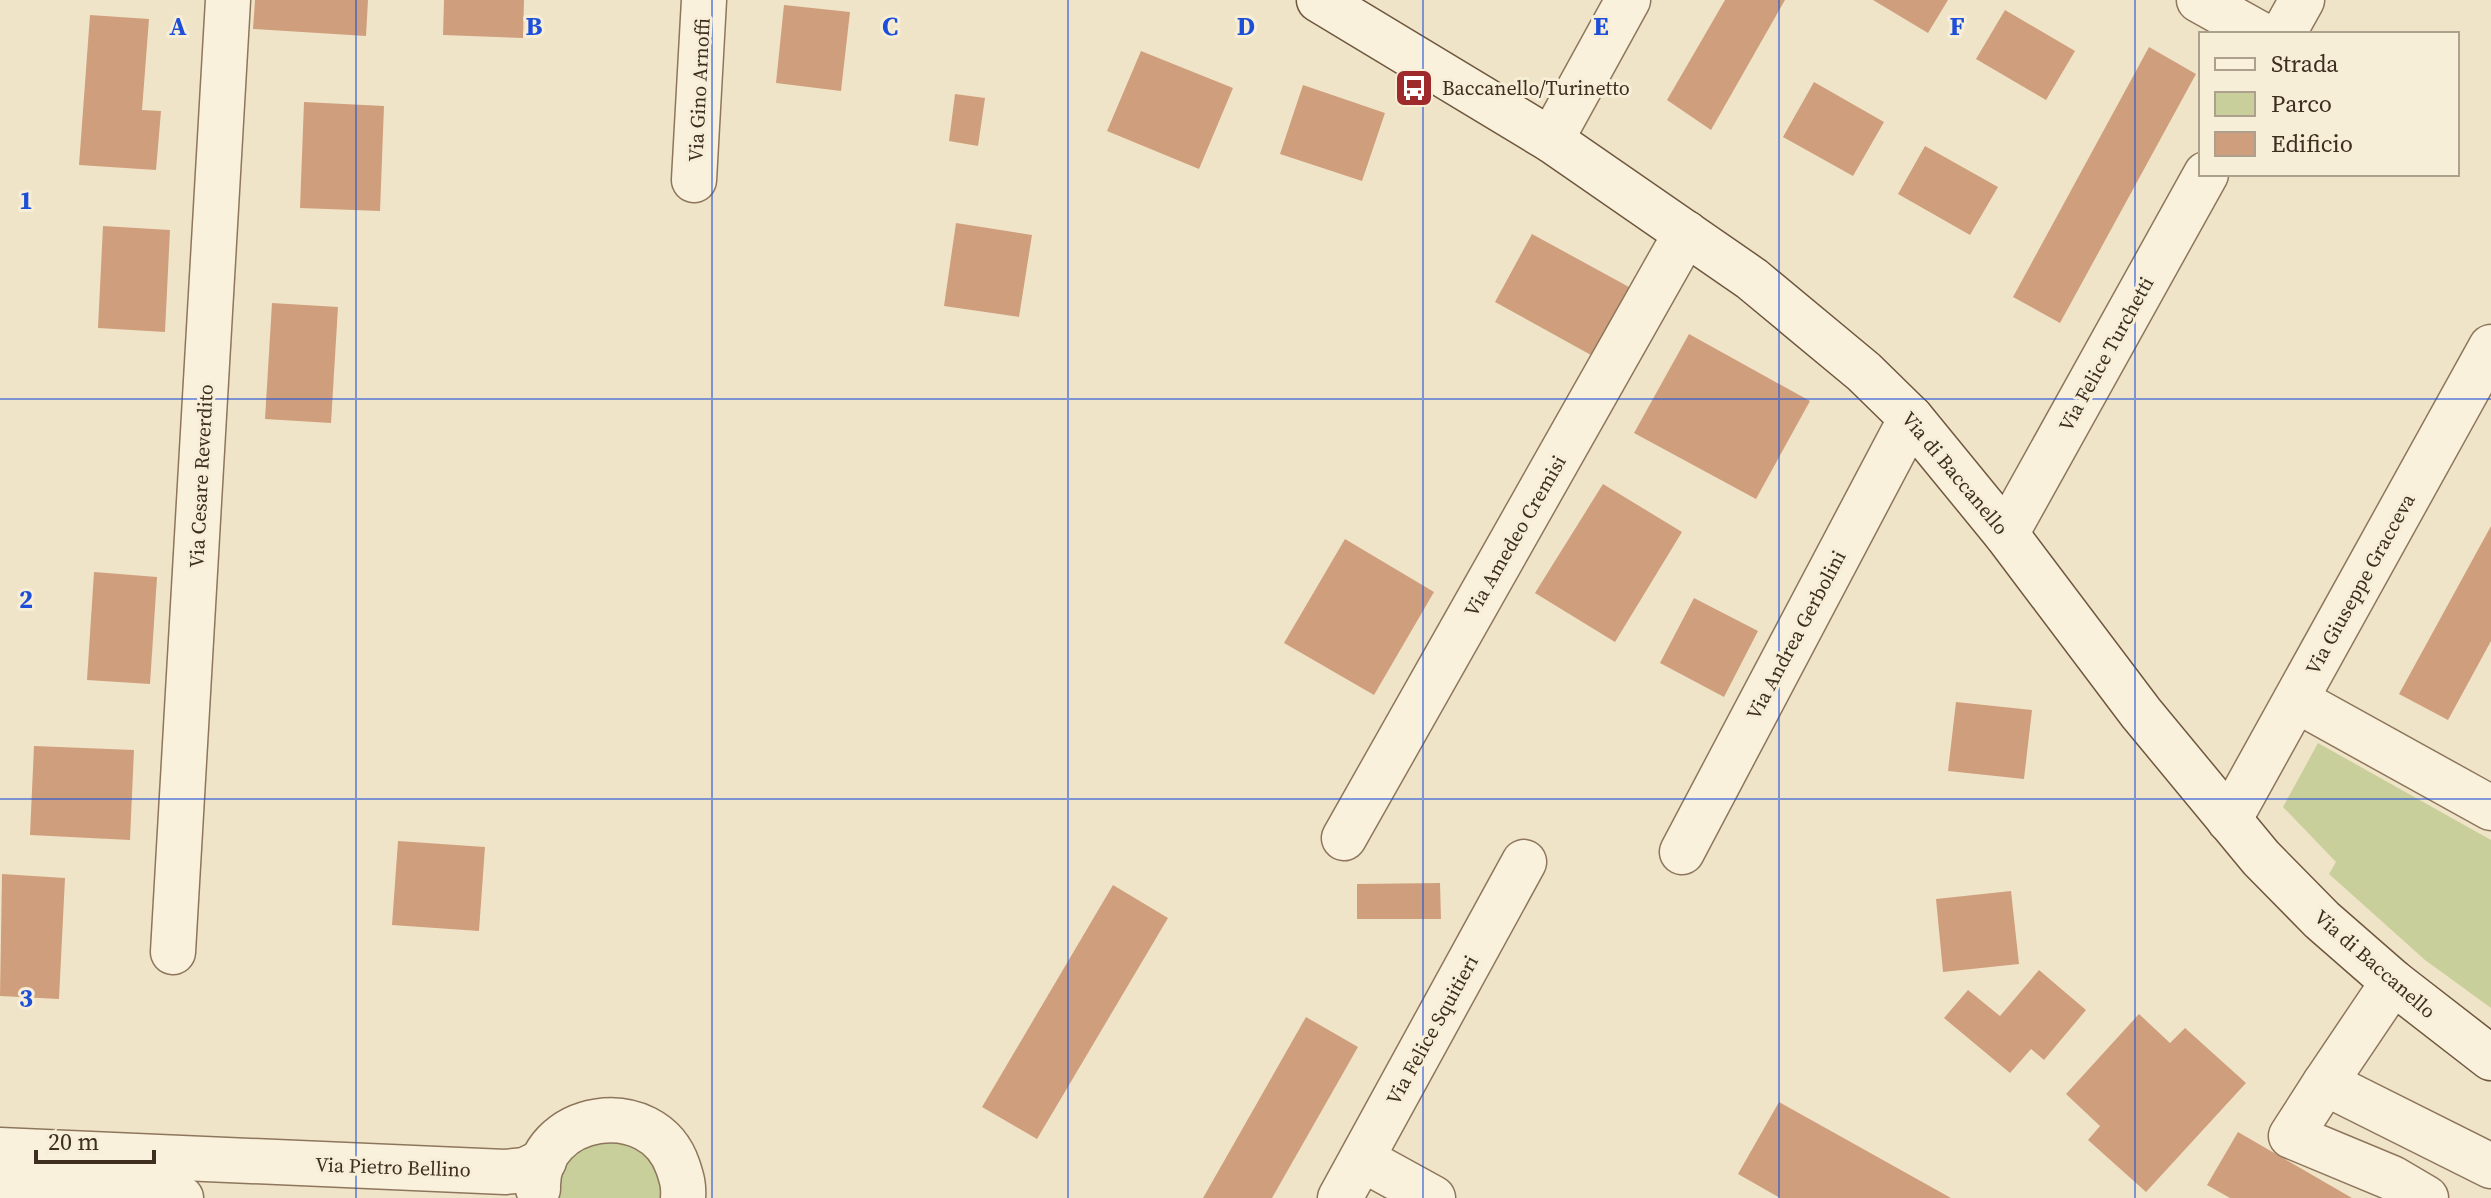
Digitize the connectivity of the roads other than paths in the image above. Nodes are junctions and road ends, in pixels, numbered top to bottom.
1 (228, 0) edge
2 (704, 0) edge
3 (1319, 0) edge
4 (1628, 0) edge
5 (2199, 0) edge
6 (2302, 0) edge
7 (2256, 32) edge
8 (2284, 32) edge
9 (1551, 140) junction
10 (2205, 176) edge
11 (694, 180) dead end
12 (1686, 233) junction
13 (2491, 347) edge
14 (1911, 418) junction
15 (2006, 534) junction
16 (2296, 700) junction
17 (2491, 808) edge
18 (2229, 820) junction
19 (1344, 838) dead end
20 (1682, 852) dead end
21 (1524, 862) dead end
22 (173, 952) dead end
23 (2393, 982) junction
24 (2491, 1058) edge
25 (2325, 1083) junction
26 (0, 1150) edge
27 (1362, 1159) junction
28 (2491, 1166) edge
29 (2491, 1177) edge
30 (264, 1180) edge
31 (541, 1180) edge
32 (0, 1191) edge
33 (181, 1198) edge
34 (683, 1198) edge
35 (1340, 1198) edge
36 (1433, 1198) edge
37 (2426, 1198) edge
38 (2482, 1198) edge

1 - 22 street, Via Cesare Reverdito
2 - 11 street, Via Gino Arnoffi
3 - 9 street, Via di Baccanello
4 - 9 street
5 - 7 street
6 - 8 street
9 - 12 street, Via di Baccanello
10 - 15 street, Via Felice Turchetti
12 - 14 street, Via di Baccanello
12 - 19 street, Via Amedeo Cremisi
13 - 16 street, Via Giuseppe Gracceva
14 - 15 street, Via di Baccanello
14 - 20 street, Via Andrea Gerbolini
15 - 18 street, Via di Baccanello
16 - 17 street
16 - 18 street, Via Giuseppe Gracceva
18 - 23 street, Via di Baccanello
21 - 27 street, Via Felice Squitieri
23 - 24 street, Via di Baccanello
23 - 25 street
25 - 28 street
25 - 37 street
26 - 30 street, Via Pietro Bellino
27 - 35 street, Via Felice Squitieri
27 - 36 street
29 - 38 street
30 - 31 street, Via Pietro Bellino
31 - 34 street
32 - 33 street

